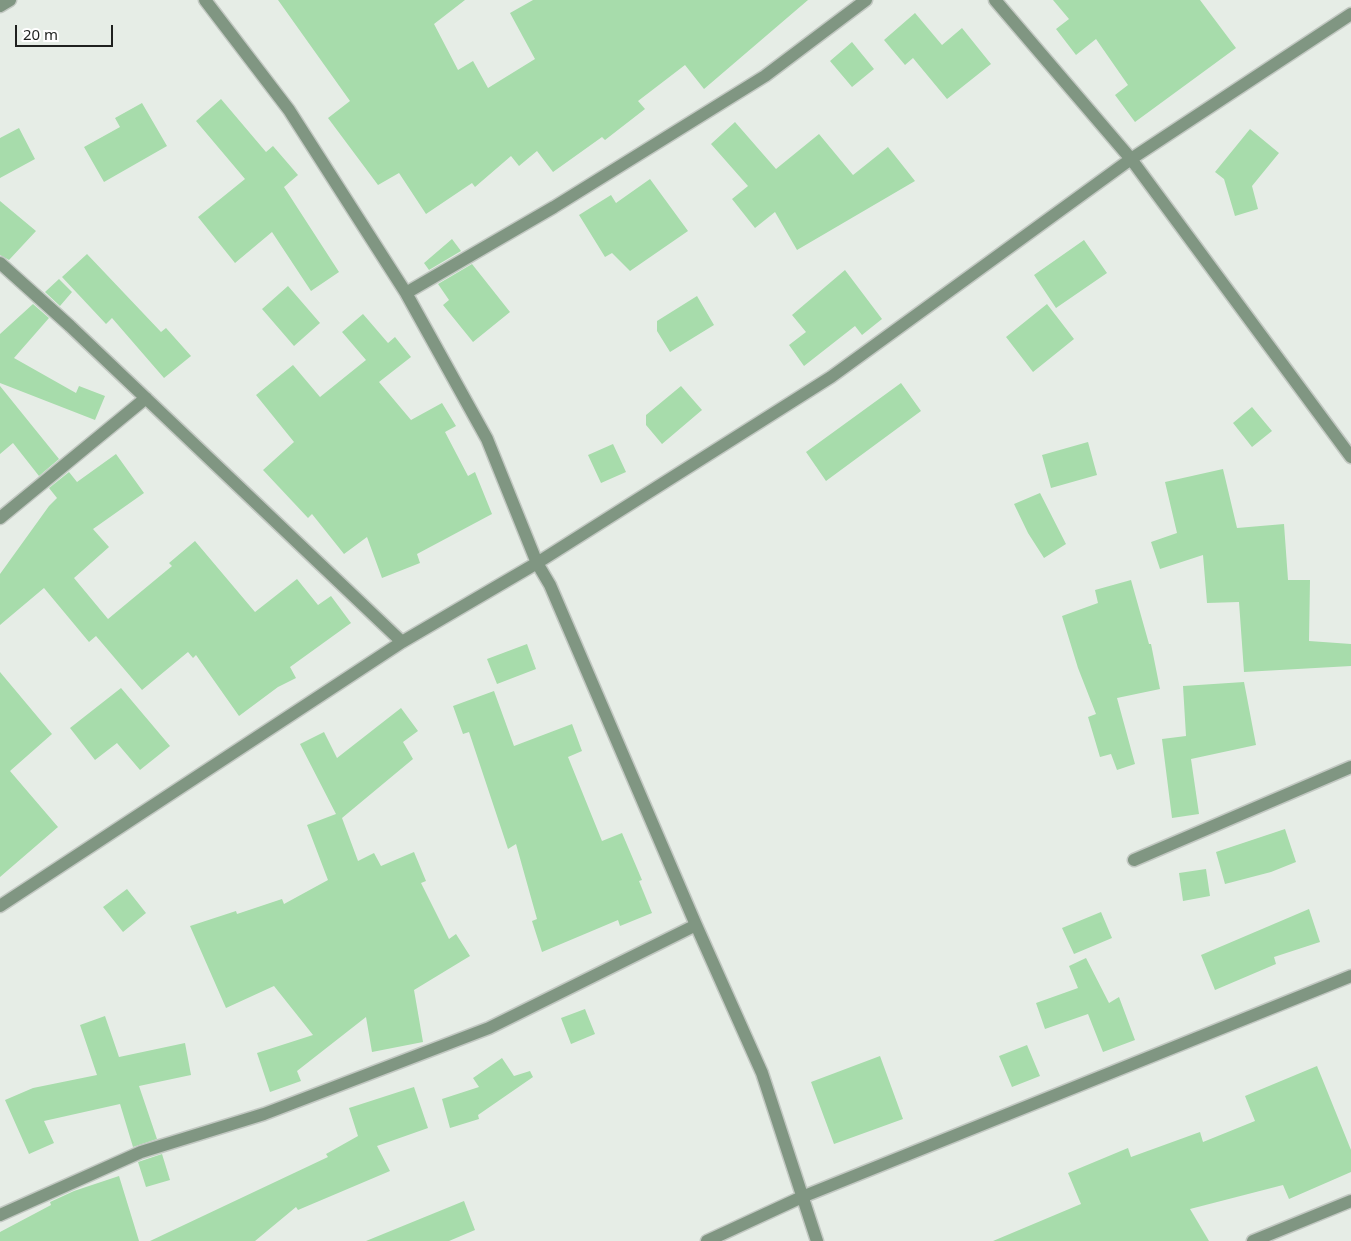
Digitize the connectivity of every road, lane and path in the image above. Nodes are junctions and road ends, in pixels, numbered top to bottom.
1 (10, 0) edge
2 (205, 0) edge
3 (866, 0) edge
4 (995, 0) edge
5 (0, 6) edge
6 (1349, 19) edge
7 (1131, 159) junction
8 (0, 263) edge
9 (406, 293) junction
10 (146, 398) junction
11 (1351, 457) edge
12 (0, 518) edge
13 (537, 563) junction
14 (402, 642) junction
15 (1351, 767) edge
16 (1134, 860) dead end
17 (0, 906) edge
18 (696, 925) junction
19 (1351, 976) edge
20 (802, 1197) junction
21 (1351, 1201) edge
22 (0, 1215) edge
23 (707, 1241) edge
24 (817, 1241) edge
25 (1254, 1241) edge

1 - 5 street
2 - 9 street
3 - 9 street
4 - 7 street
6 - 7 street
7 - 11 street
7 - 13 street
8 - 10 street
9 - 13 street
10 - 12 street
10 - 14 street
13 - 14 street
13 - 18 street
14 - 17 street
15 - 16 street
18 - 20 street
18 - 22 street
19 - 20 street
20 - 23 street
20 - 24 street
21 - 25 street

